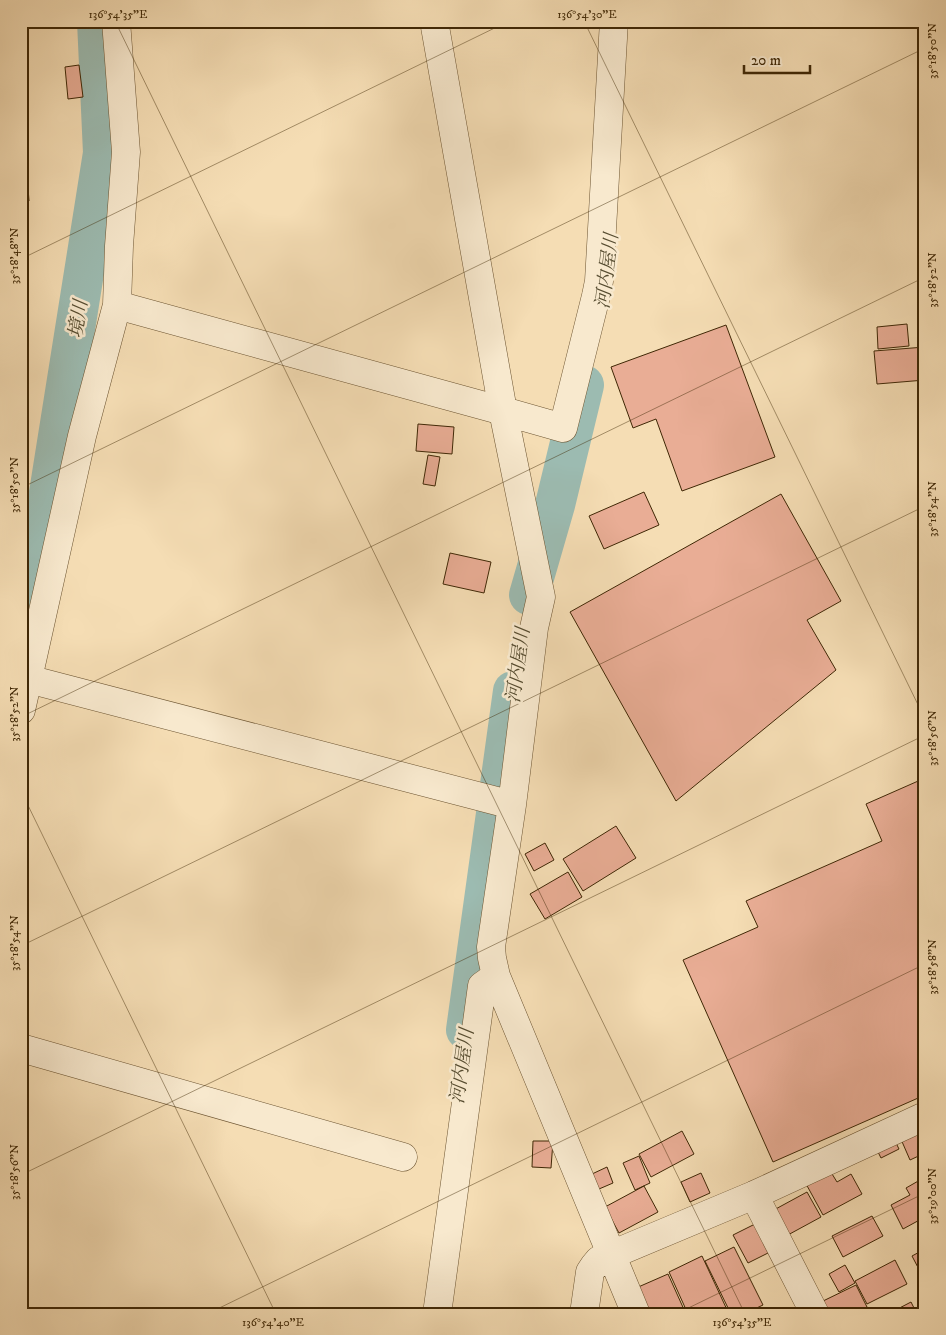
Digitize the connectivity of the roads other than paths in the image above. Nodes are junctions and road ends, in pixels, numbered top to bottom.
1 (116, 21) edge
2 (434, 21) edge
3 (614, 21) edge
4 (117, 304) junction
5 (503, 411) junction
6 (28, 679) junction
7 (21, 710) edge
8 (512, 805) junction
9 (496, 976) junction
10 (21, 1048) edge
11 (925, 1116) edge
12 (403, 1156) dead end
13 (754, 1194) junction
14 (612, 1255) junction
15 (437, 1314) edge
16 (584, 1314) edge
17 (636, 1314) edge
18 (814, 1314) edge

1 - 4 street
2 - 5 street
3 - 5 street
4 - 5 street
4 - 6 street
5 - 8 street
6 - 7 street
6 - 8 street
8 - 9 street
9 - 14 street
9 - 15 street
10 - 12 street
11 - 13 street
13 - 14 street
13 - 18 street
14 - 16 street
14 - 17 street

